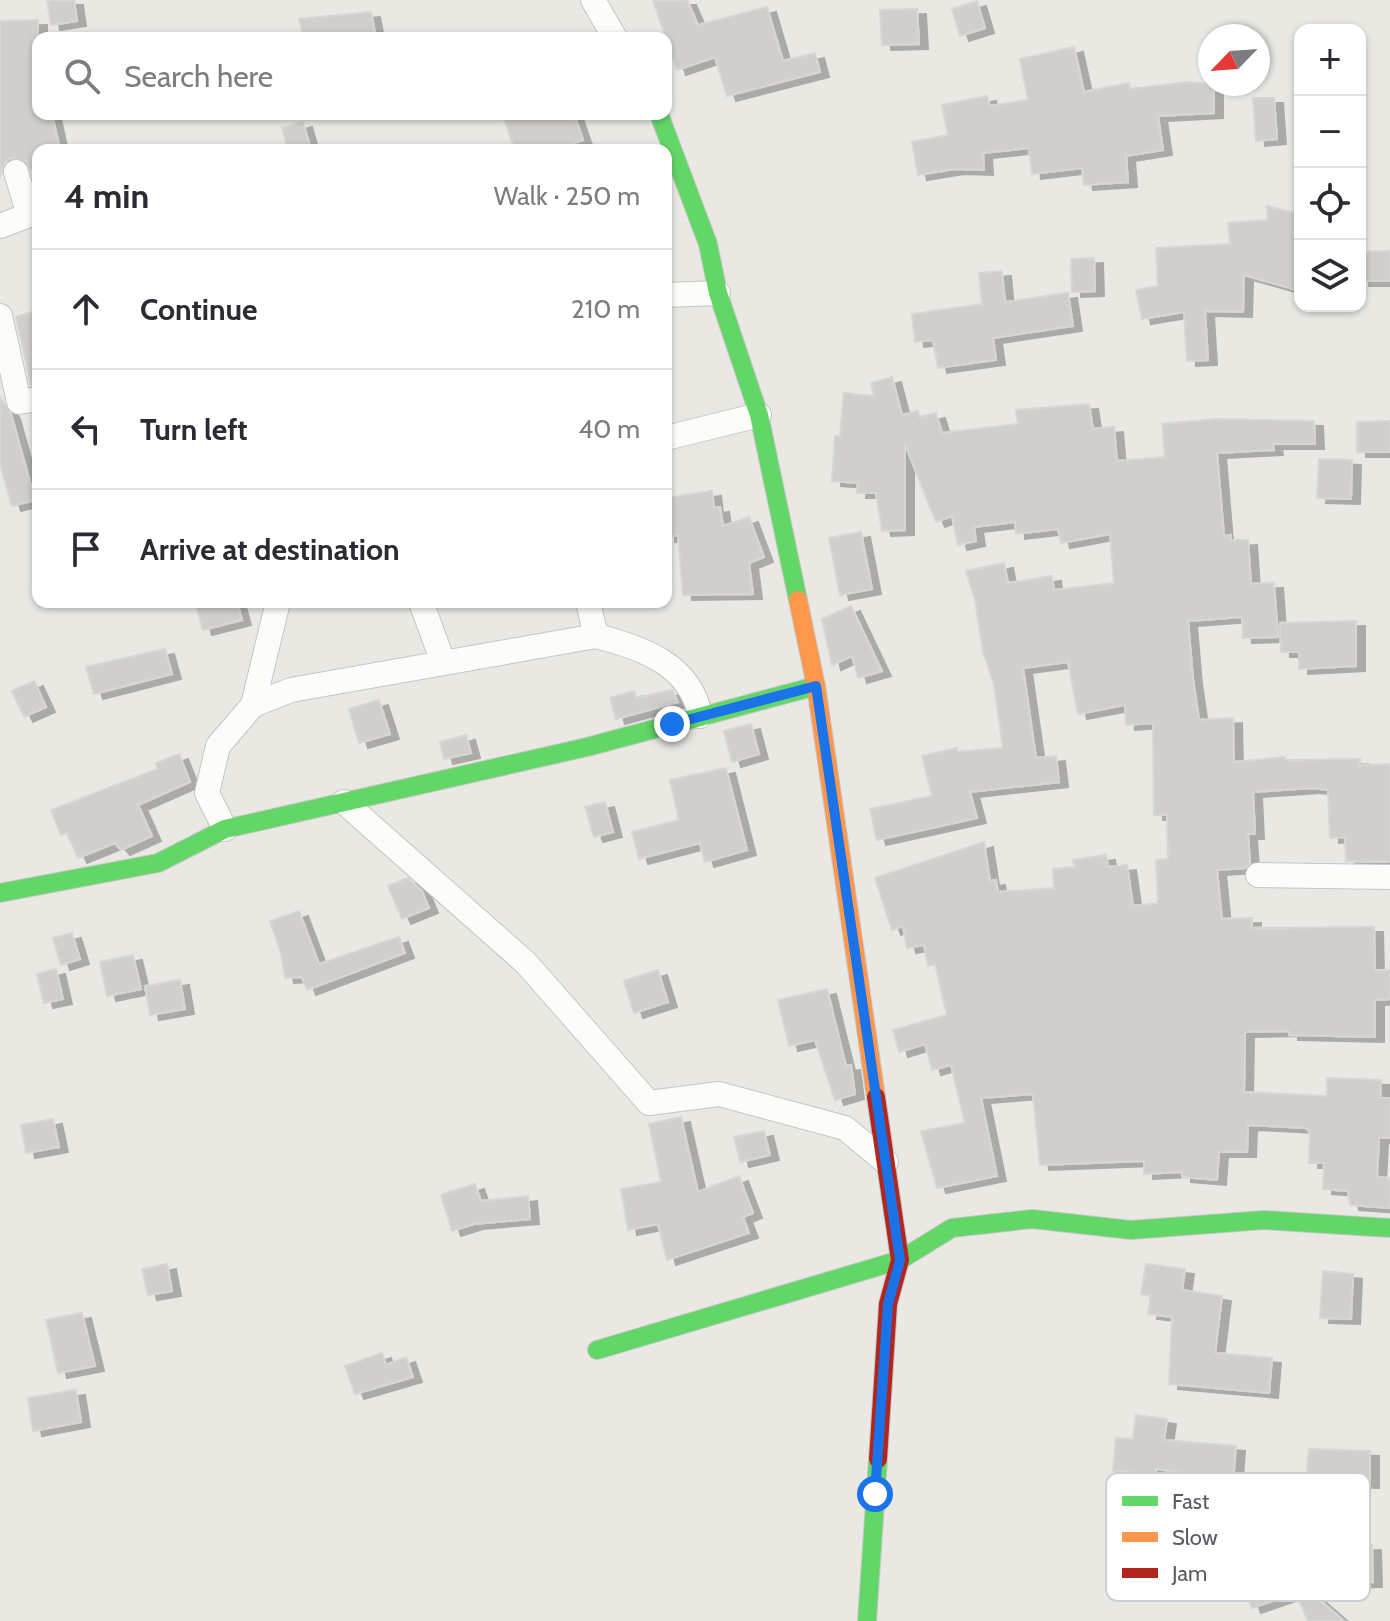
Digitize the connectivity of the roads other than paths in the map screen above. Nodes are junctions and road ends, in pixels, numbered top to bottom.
1 (593, 0) edge
2 (612, 32) edge
3 (661, 120) edge
4 (670, 144) edge
5 (672, 148) edge
6 (16, 172) dead end
7 (0, 226) edge
8 (718, 293) junction
9 (672, 295) edge
10 (0, 316) edge
11 (32, 400) edge
12 (759, 415) junction
13 (672, 437) edge
14 (277, 608) edge
15 (423, 608) edge
16 (589, 608) edge
17 (596, 636) junction
18 (443, 662) junction
19 (816, 686) junction
20 (253, 705) junction
21 (700, 716) junction
22 (344, 802) junction
23 (225, 829) junction
24 (1258, 875) dead end
25 (1390, 877) edge
26 (0, 893) edge
27 (886, 1162) junction
28 (1390, 1228) edge
29 (900, 1260) junction
30 (597, 1350) dead end
31 (867, 1621) edge

1 - 2 street
3 - 4 street
5 - 8 street
6 - 7 street
8 - 9 street
8 - 12 street
10 - 11 street
12 - 13 street
12 - 19 street
14 - 20 street
15 - 18 street
16 - 17 street
17 - 18 street
17 - 21 street
18 - 20 street
19 - 21 street
19 - 27 street
20 - 23 street
21 - 22 street
22 - 23 street
22 - 27 street
23 - 26 street
24 - 25 street
27 - 29 street
28 - 29 street
29 - 30 street
29 - 31 street

